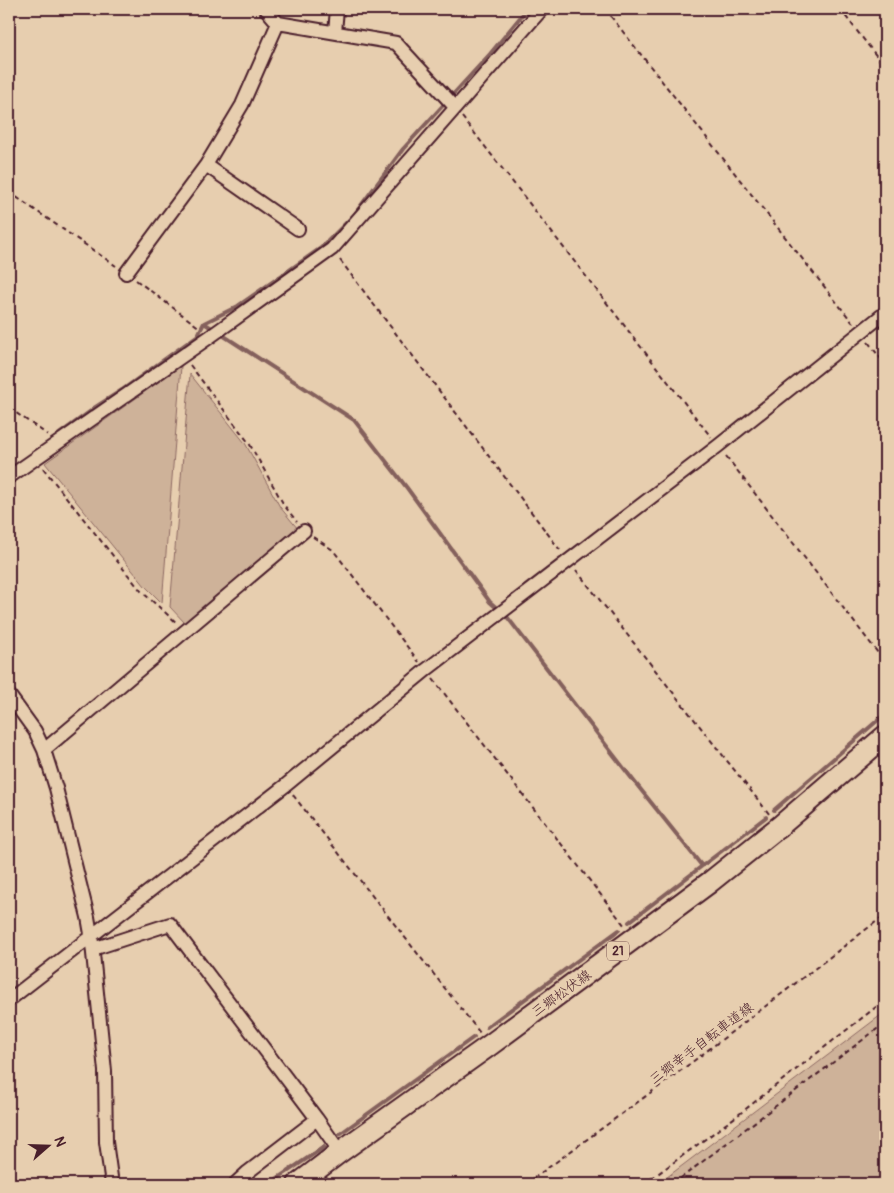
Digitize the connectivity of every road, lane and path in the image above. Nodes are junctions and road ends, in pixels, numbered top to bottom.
1 (266, 9) edge
2 (337, 9) edge
3 (542, 9) edge
4 (605, 9) edge
5 (840, 9) edge
6 (278, 24) junction
7 (335, 32) junction
8 (885, 67) edge
9 (455, 107) junction
10 (206, 165) junction
11 (9, 192) edge
12 (298, 229) dead end
13 (332, 249) junction
14 (126, 273) junction
15 (885, 313) edge
16 (860, 332) junction
17 (211, 336) junction
18 (182, 355) junction
19 (885, 364) edge
20 (9, 408) edge
21 (59, 442) junction
22 (718, 446) junction
23 (36, 458) junction
24 (9, 477) edge
25 (304, 531) junction
26 (569, 562) junction
27 (187, 630) junction
28 (885, 662) edge
29 (426, 670) junction
30 (9, 695) edge
31 (885, 736) edge
32 (44, 750) junction
33 (286, 785) junction
34 (780, 826) junction
35 (885, 915) edge
36 (91, 934) junction
37 (635, 939) junction
38 (93, 949) junction
39 (9, 1000) edge
40 (885, 1000) edge
41 (885, 1023) edge
42 (490, 1046) junction
43 (316, 1119) junction
44 (340, 1152) junction
45 (112, 1184) edge
46 (235, 1184) edge
47 (298, 1184) edge
48 (526, 1184) edge
49 (644, 1184) edge
50 (672, 1184) edge

1 - 6 street
2 - 7 street
3 - 9 street
4 - 16 path
5 - 8 path
6 - 7 street
6 - 10 street
7 - 9 street
9 - 13 street
9 - 22 path
10 - 12 street
10 - 14 street
11 - 14 path
13 - 17 street
13 - 26 path
14 - 17 path
15 - 16 street
16 - 19 path
16 - 22 street
17 - 18 street
18 - 21 street
18 - 25 path
20 - 21 path
21 - 23 street
22 - 26 street
22 - 28 path
23 - 24 street
23 - 27 path
25 - 27 street
25 - 29 path
26 - 29 street
26 - 34 path
27 - 32 street
29 - 33 street
29 - 37 path
30 - 32 street
31 - 34 main road, 三郷松伏線 / 21
32 - 36 street
33 - 36 street
33 - 42 path
34 - 37 main road, 三郷松伏線 / 21
35 - 48 path, 三郷幸手自転車道線
36 - 38 street
36 - 39 street
37 - 42 main road, 三郷松伏線 / 21
38 - 43 street
38 - 45 street
40 - 49 path
41 - 50 path
42 - 44 main road, 三郷松伏線 / 21
43 - 44 street
43 - 46 street
44 - 47 main road, 三郷松伏線 / 21

